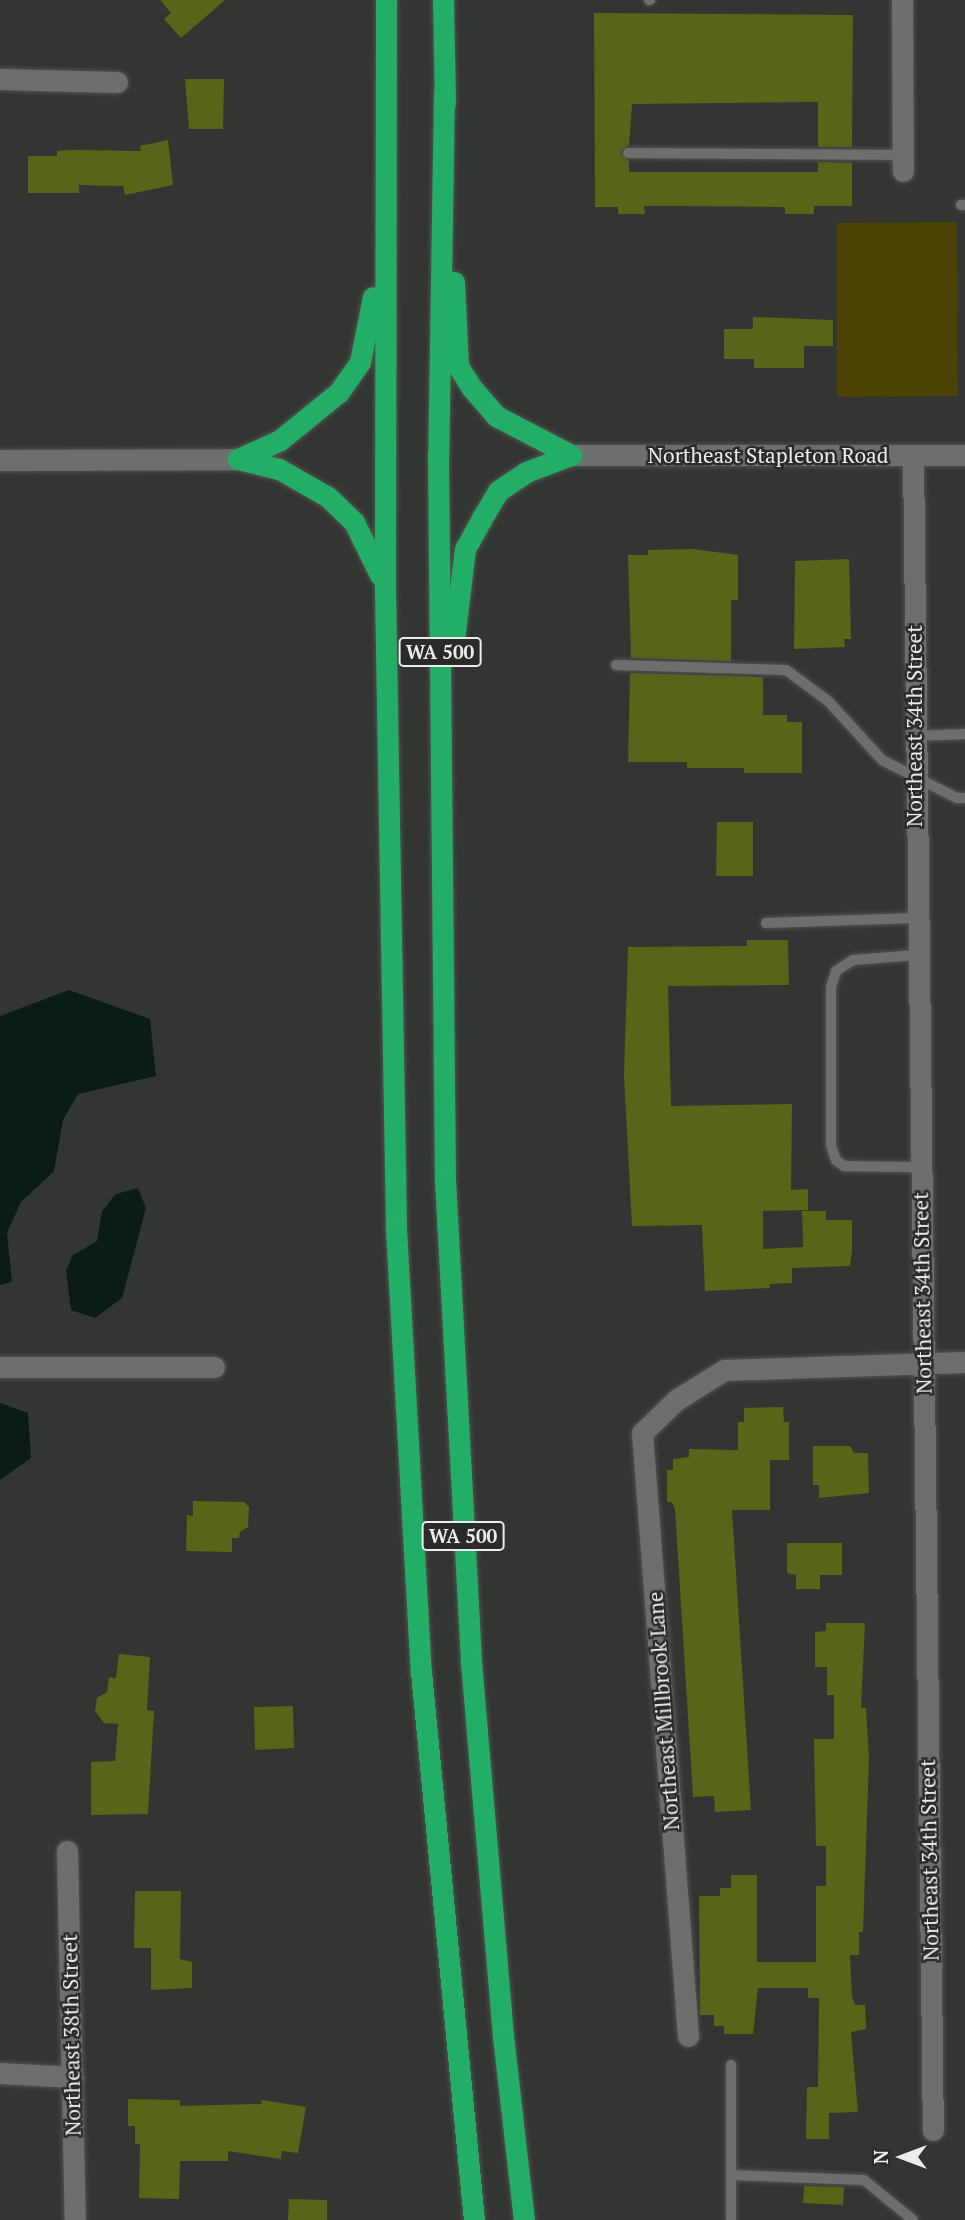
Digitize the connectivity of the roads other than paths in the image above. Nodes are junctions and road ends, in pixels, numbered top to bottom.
1 (386, 0) edge
2 (443, 0) edge
3 (902, 0) edge
4 (0, 79) edge
5 (117, 82) dead end
6 (444, 92) junction
7 (386, 103) junction
8 (628, 153) dead end
9 (903, 163) joint
10 (571, 454) junction
11 (912, 455) junction
12 (965, 455) edge
13 (238, 459) junction
14 (0, 460) edge
15 (385, 590) junction
16 (615, 665) dead end
17 (965, 734) edge
18 (914, 736) junction
19 (914, 778) junction
20 (965, 798) edge
21 (442, 849) junction
22 (916, 918) junction
23 (766, 923) dead end
24 (916, 955) junction
25 (920, 1167) junction
26 (923, 1362) junction
27 (965, 1362) edge
28 (0, 1367) edge
29 (214, 1367) dead end
30 (67, 1851) dead end
31 (688, 2036) dead end
32 (731, 2065) dead end
33 (0, 2073) edge
34 (73, 2077) junction
35 (933, 2130) dead end
36 (731, 2175) junction
37 (75, 2220) edge
38 (474, 2220) edge
39 (524, 2220) edge
40 (731, 2220) edge
41 (913, 2220) edge

1 - 7 highway, WA 500
2 - 6 highway, WA 500
3 - 9 street
4 - 5 street
6 - 10 highway
6 - 21 highway, WA 500
7 - 13 highway
7 - 15 highway, WA 500
8 - 9 lane
10 - 11 street, Northeast Stapleton Road
10 - 21 highway
11 - 12 street, Northeast Stapleton Road
11 - 18 street, Northeast 34th Street
13 - 14 street
13 - 15 highway
15 - 38 highway, WA 500
16 - 19 lane
17 - 18 lane
18 - 19 street, Northeast 34th Street
19 - 20 lane
19 - 22 street, Northeast 34th Street
21 - 39 highway, WA 500
22 - 23 lane
22 - 24 street, Northeast 34th Street
24 - 25 street, Northeast 34th Street
24 - 25 lane
25 - 26 street, Northeast 34th Street
26 - 27 street
26 - 31 street, Northeast Millbrook Lane
26 - 35 street, Northeast 34th Street
28 - 29 street
30 - 34 street, Northeast 38th Street
32 - 36 lane
33 - 34 street
34 - 37 street, Northeast 38th Street
36 - 40 lane
36 - 41 lane

